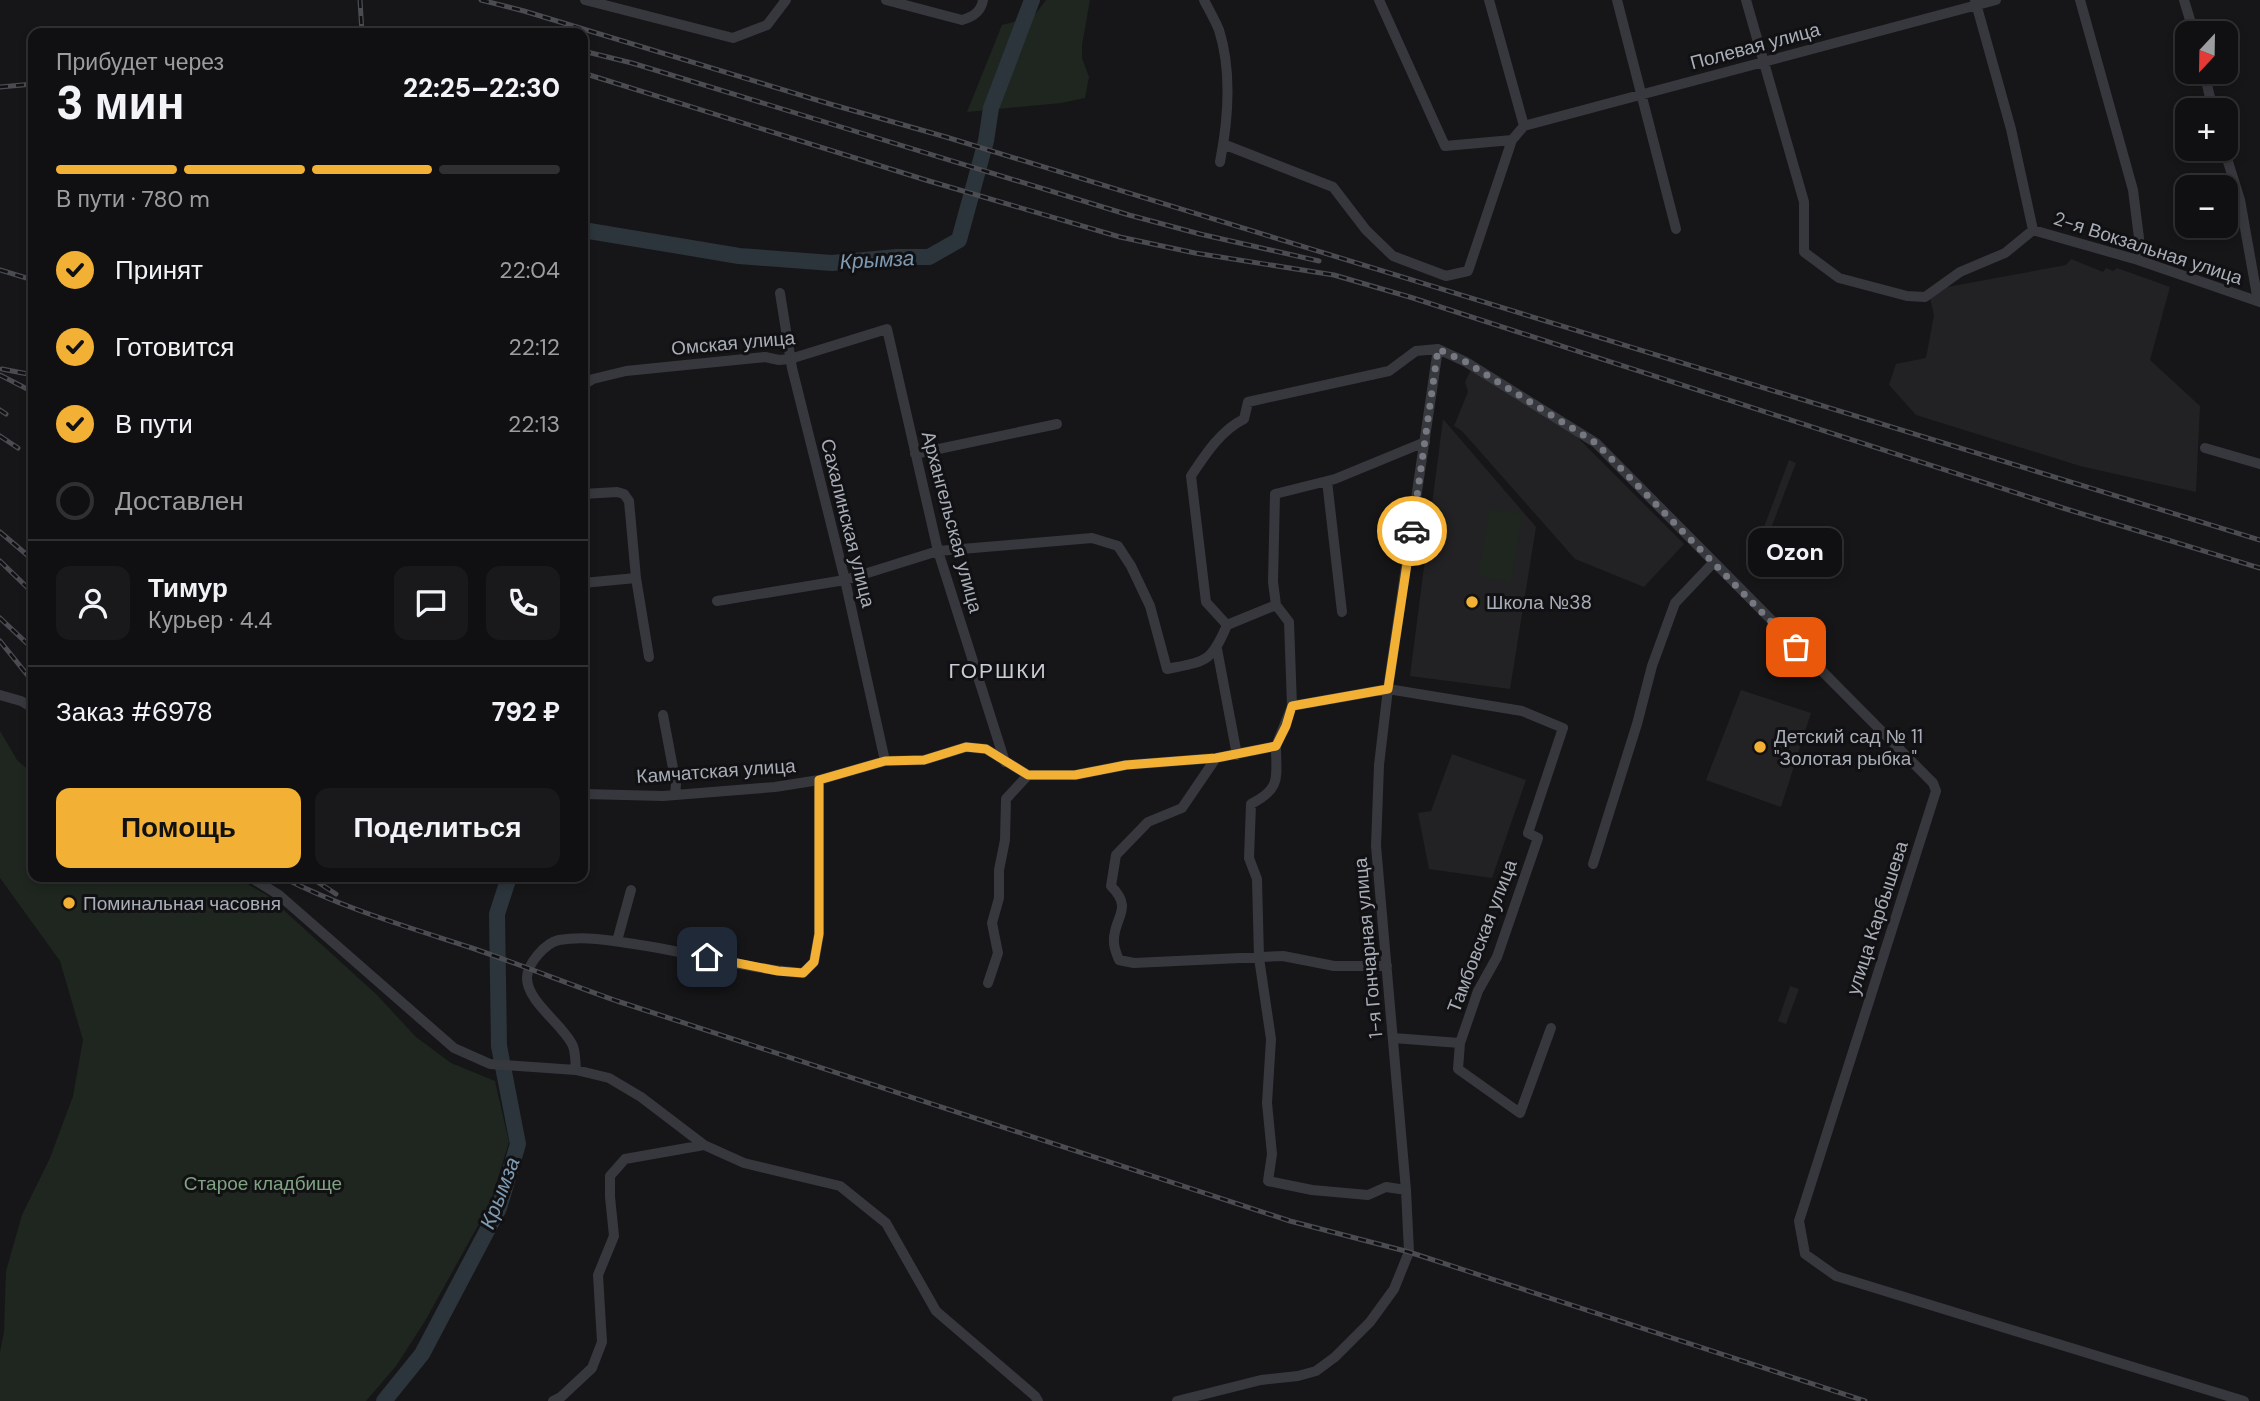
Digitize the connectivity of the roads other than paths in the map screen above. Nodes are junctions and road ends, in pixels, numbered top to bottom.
1 (586, 0) edge
2 (786, 0) edge
3 (886, 0) edge
4 (983, 0) edge
5 (1205, 0) edge
6 (1379, 0) edge
7 (1489, 0) edge
8 (1617, 0) edge
9 (1746, 0) edge
10 (1996, 0) edge
11 (2080, 0) edge
12 (2184, 0) edge
13 (1976, 3) edge
14 (2190, 21) edge
15 (1764, 62) junction
16 (1642, 94) junction
17 (1524, 126) junction
18 (1512, 140) junction
19 (1223, 144) junction
20 (2228, 161) edge
21 (1220, 162) dead end
22 (1676, 229) dead end
23 (2033, 230) junction
24 (2138, 260) junction
25 (780, 293) dead end
26 (2259, 302) edge
27 (887, 329) joint
28 (1438, 349) junction
29 (790, 359) junction
30 (588, 384) edge
31 (1057, 424) dead end
32 (1425, 442) junction
33 (2205, 448) dead end
34 (915, 454) junction
35 (2260, 464) edge
36 (1327, 481) junction
37 (588, 494) edge
38 (938, 551) junction
39 (1713, 563) junction
40 (636, 578) junction
41 (845, 580) junction
42 (588, 583) edge
43 (717, 601) dead end
44 (1276, 605) junction
45 (1342, 612) dead end
46 (1227, 625) junction
47 (1217, 649) junction
48 (649, 657) dead end
49 (1388, 689) junction
50 (0, 695) edge
51 (28, 705) edge
52 (1292, 706) junction
53 (663, 715) dead end
54 (1276, 746) junction
55 (1237, 755) junction
56 (1216, 758) junction
57 (885, 761) junction
58 (1005, 762) junction
59 (1028, 775) junction
60 (819, 780) junction
61 (588, 794) edge
62 (675, 795) junction
63 (1593, 864) dead end
64 (258, 882) edge
65 (631, 891) dead end
66 (617, 941) junction
67 (1259, 958) junction
68 (1387, 966) junction
69 (988, 983) dead end
70 (1551, 1028) dead end
71 (1393, 1038) junction
72 (1460, 1043) junction
73 (576, 1070) junction
74 (704, 1146) junction
75 (1406, 1191) junction
76 (553, 1401) edge
77 (1038, 1401) edge
78 (1178, 1401) edge
79 (2244, 1401) edge

1 - 2 street
3 - 4 street
5 - 19 street
6 - 18 street
7 - 17 street
8 - 16 street
9 - 15 street
10 - 13 street, Полевая улица
11 - 24 street
12 - 14 street
13 - 15 street, Полевая улица
13 - 23 street
15 - 16 street, Полевая улица
15 - 23 street, 2-я Вокзальная улица
16 - 17 street, Полевая улица
16 - 22 street
17 - 18 street
18 - 19 street
19 - 21 street
20 - 26 street
23 - 24 street, 2-я Вокзальная улица
24 - 26 street, 2-я Вокзальная улица
25 - 29 street, Сахалинская улица
27 - 29 street, Омская улица
27 - 34 street, Архангельская улица
28 - 32 street, 1-я Гончарная улица
28 - 39 street, улица Карбышева
28 - 46 street
29 - 30 street, Омская улица
29 - 41 street, Сахалинская улица
31 - 34 street
32 - 36 street
32 - 49 street, 1-я Гончарная улица
33 - 35 street
34 - 38 street, Архангельская улица
36 - 44 street
36 - 45 street
37 - 40 street
38 - 41 street
38 - 47 street
38 - 58 street, Архангельская улица
39 - 63 street
39 - 79 street, улица Карбышева
40 - 42 street
40 - 48 street
41 - 43 street
41 - 57 street, Сахалинская улица
44 - 46 street
44 - 52 street
46 - 47 street
47 - 55 street
49 - 52 street
49 - 68 street, 1-я Гончарная улица
49 - 72 street, Тамбовская улица
50 - 51 street
52 - 54 street
53 - 62 street
54 - 55 street, Камчатская улица
54 - 67 street
55 - 56 street, Камчатская улица
56 - 59 street, Камчатская улица
56 - 67 street
57 - 58 street, Камчатская улица
57 - 60 street, Камчатская улица
58 - 59 street, Камчатская улица
59 - 69 street
60 - 62 street, Камчатская улица
60 - 66 street
61 - 62 street, Камчатская улица
64 - 73 street
65 - 66 street
66 - 73 street
67 - 68 street
67 - 75 street
68 - 71 street, 1-я Гончарная улица
70 - 72 street
71 - 72 street
71 - 75 street, 1-я Гончарная улица
73 - 74 street
74 - 76 street
74 - 77 street
75 - 78 street, 1-я Гончарная улица

